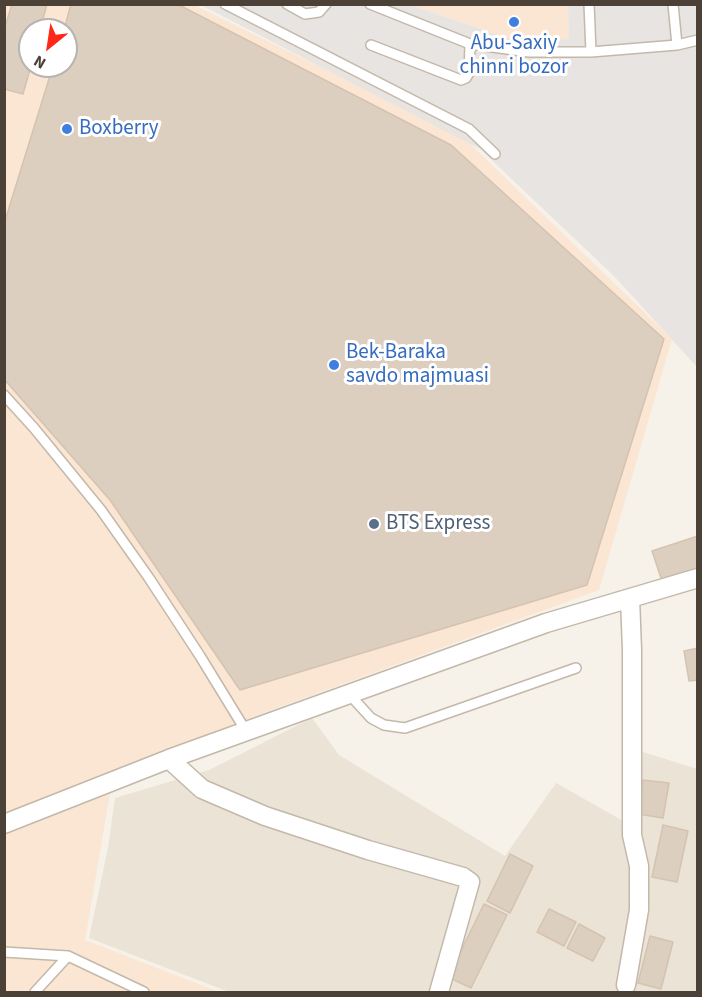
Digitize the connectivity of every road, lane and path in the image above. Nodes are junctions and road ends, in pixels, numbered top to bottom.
1 (225, 4) edge
2 (287, 4) edge
3 (326, 4) edge
4 (370, 4) edge
5 (589, 4) edge
6 (674, 4) edge
7 (698, 40) edge
8 (470, 44) junction
9 (371, 45) dead end
10 (677, 45) junction
11 (591, 52) junction
12 (495, 154) dead end
13 (4, 395) edge
14 (698, 578) edge
15 (630, 598) junction
16 (576, 668) dead end
17 (349, 694) junction
18 (246, 731) junction
19 (169, 759) junction
20 (4, 824) edge
21 (4, 952) edge
22 (68, 956) junction
23 (626, 985) dead end
24 (35, 993) edge
25 (144, 993) edge
26 (440, 993) edge

1 - 12 lane
2 - 3 lane
4 - 8 lane
5 - 11 lane
6 - 10 lane
7 - 10 lane
8 - 9 lane
8 - 11 lane
10 - 11 lane
13 - 18 lane
14 - 15 street
15 - 17 street
15 - 23 street
16 - 17 lane
17 - 18 street
18 - 19 street
19 - 20 street
19 - 26 street
21 - 22 lane
22 - 24 lane
22 - 25 lane

